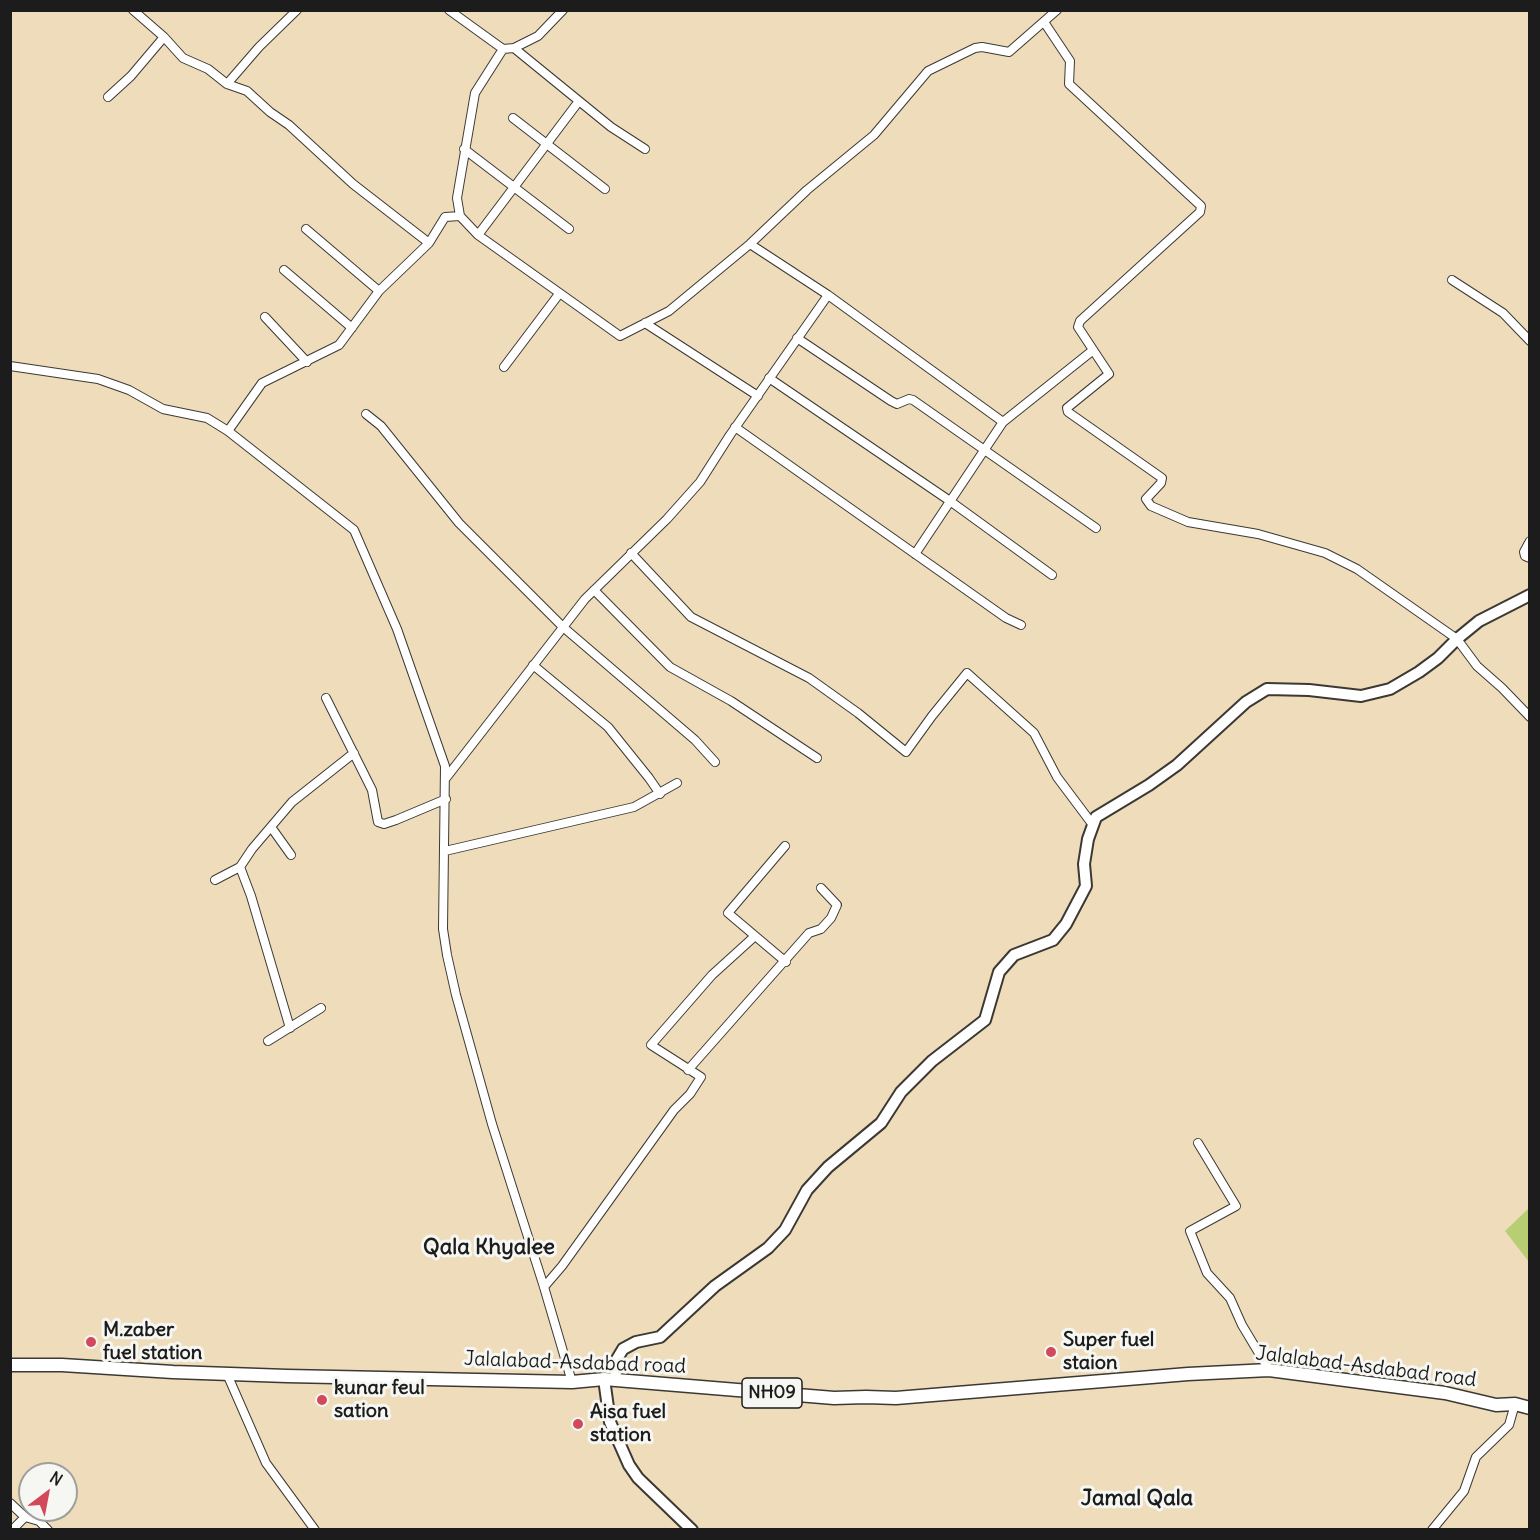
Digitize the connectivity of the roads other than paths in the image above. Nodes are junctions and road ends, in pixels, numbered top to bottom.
1 (133, 10) edge
2 (297, 10) edge
3 (449, 10) edge
4 (563, 10) edge
5 (1057, 10) edge
6 (1044, 22) junction
7 (164, 37) junction
8 (514, 48) junction
9 (503, 49) junction
10 (228, 84) junction
11 (108, 97) dead end
12 (579, 101) junction
13 (513, 117) dead end
14 (546, 145) junction
15 (464, 149) junction
16 (645, 149) dead end
17 (513, 188) junction
18 (605, 189) dead end
19 (460, 216) junction
20 (306, 229) dead end
21 (569, 230) dead end
22 (478, 235) junction
23 (429, 243) junction
24 (750, 244) junction
25 (284, 270) dead end
26 (1452, 280) dead end
27 (379, 291) junction
28 (559, 294) junction
29 (828, 295) junction
30 (265, 317) dead end
31 (645, 322) junction
32 (352, 328) junction
33 (797, 338) junction
34 (1530, 340) edge
35 (1092, 351) junction
36 (307, 362) junction
37 (10, 366) edge
38 (504, 367) dead end
39 (769, 378) junction
40 (758, 396) junction
41 (366, 414) dead end
42 (1003, 422) junction
43 (735, 428) junction
44 (228, 431) junction
45 (985, 450) junction
46 (950, 501) junction
47 (1096, 528) dead end
48 (1530, 540) edge
49 (631, 553) junction
50 (915, 554) junction
51 (1530, 558) edge
52 (1052, 575) dead end
53 (594, 590) junction
54 (1530, 596) edge
55 (1021, 625) dead end
56 (563, 627) junction
57 (1457, 639) junction
58 (533, 665) junction
59 (326, 698) dead end
60 (1530, 717) edge
61 (354, 753) junction
62 (817, 758) dead end
63 (715, 762) dead end
64 (446, 778) junction
65 (678, 783) dead end
66 (660, 794) junction
67 (446, 799) junction
68 (1093, 825) junction
69 (271, 827) junction
70 (785, 846) dead end
71 (445, 851) junction
72 (291, 855) dead end
73 (240, 867) junction
74 (215, 880) dead end
75 (821, 888) dead end
76 (755, 936) junction
77 (786, 962) junction
78 (321, 1008) dead end
79 (290, 1028) junction
80 (268, 1041) dead end
81 (688, 1070) junction
82 (1198, 1143) dead end
83 (544, 1287) junction
84 (10, 1365) edge
85 (1269, 1370) junction
86 (226, 1374) junction
87 (609, 1380) junction
88 (572, 1382) junction
89 (1515, 1404) junction
90 (1530, 1408) edge
91 (315, 1530) edge
92 (692, 1530) edge
93 (1432, 1530) edge

1 - 7 street
2 - 10 street
3 - 9 street
4 - 8 street
5 - 6 street
6 - 24 street
6 - 35 street
7 - 10 street
7 - 11 street
8 - 9 street
8 - 12 street
9 - 15 street
10 - 23 street
12 - 14 street
12 - 16 street
13 - 14 street
14 - 17 street
14 - 18 street
15 - 17 street
15 - 19 street
17 - 21 street
17 - 22 street
19 - 22 street
19 - 23 street
20 - 27 street
22 - 28 street
23 - 27 street
24 - 29 street
24 - 31 street
25 - 32 street
26 - 34 street
27 - 32 street
28 - 31 street
28 - 38 street
29 - 33 street
29 - 42 street
30 - 36 street
31 - 40 street
32 - 36 street
33 - 39 street
33 - 45 street
35 - 42 street
35 - 57 street
36 - 44 street
37 - 44 street
39 - 40 street
39 - 46 street
40 - 43 street
41 - 56 street
42 - 45 street
43 - 49 street
43 - 50 street
44 - 64 street
45 - 46 street
45 - 47 street
46 - 50 street
46 - 52 street
48 - 51 street
49 - 53 street
49 - 68 street
50 - 55 street
53 - 56 street
53 - 62 street
54 - 57 street
56 - 58 street
56 - 63 street
57 - 60 street
57 - 68 street
58 - 64 street
58 - 66 street
59 - 61 street
61 - 67 street
61 - 69 street
64 - 67 street
65 - 66 street
66 - 71 street
67 - 71 street
68 - 87 street
69 - 72 street
69 - 73 street
70 - 76 street
71 - 83 street
73 - 74 street
73 - 79 street
75 - 77 street
76 - 77 street
76 - 81 street
77 - 81 street
78 - 79 street
79 - 80 street
81 - 83 street
82 - 85 street
83 - 88 street
84 - 86 main road, Jalalabad-Asdabad road / NH09
85 - 87 main road, Jalalabad-Asdabad road / NH09
85 - 89 main road, Jalalabad-Asdabad road / NH09
86 - 88 main road, Jalalabad-Asdabad road / NH09
86 - 91 street
87 - 88 main road, Jalalabad-Asdabad road / NH09
87 - 92 street
89 - 90 main road, Jalalabad-Asdabad road / NH09
89 - 93 street

